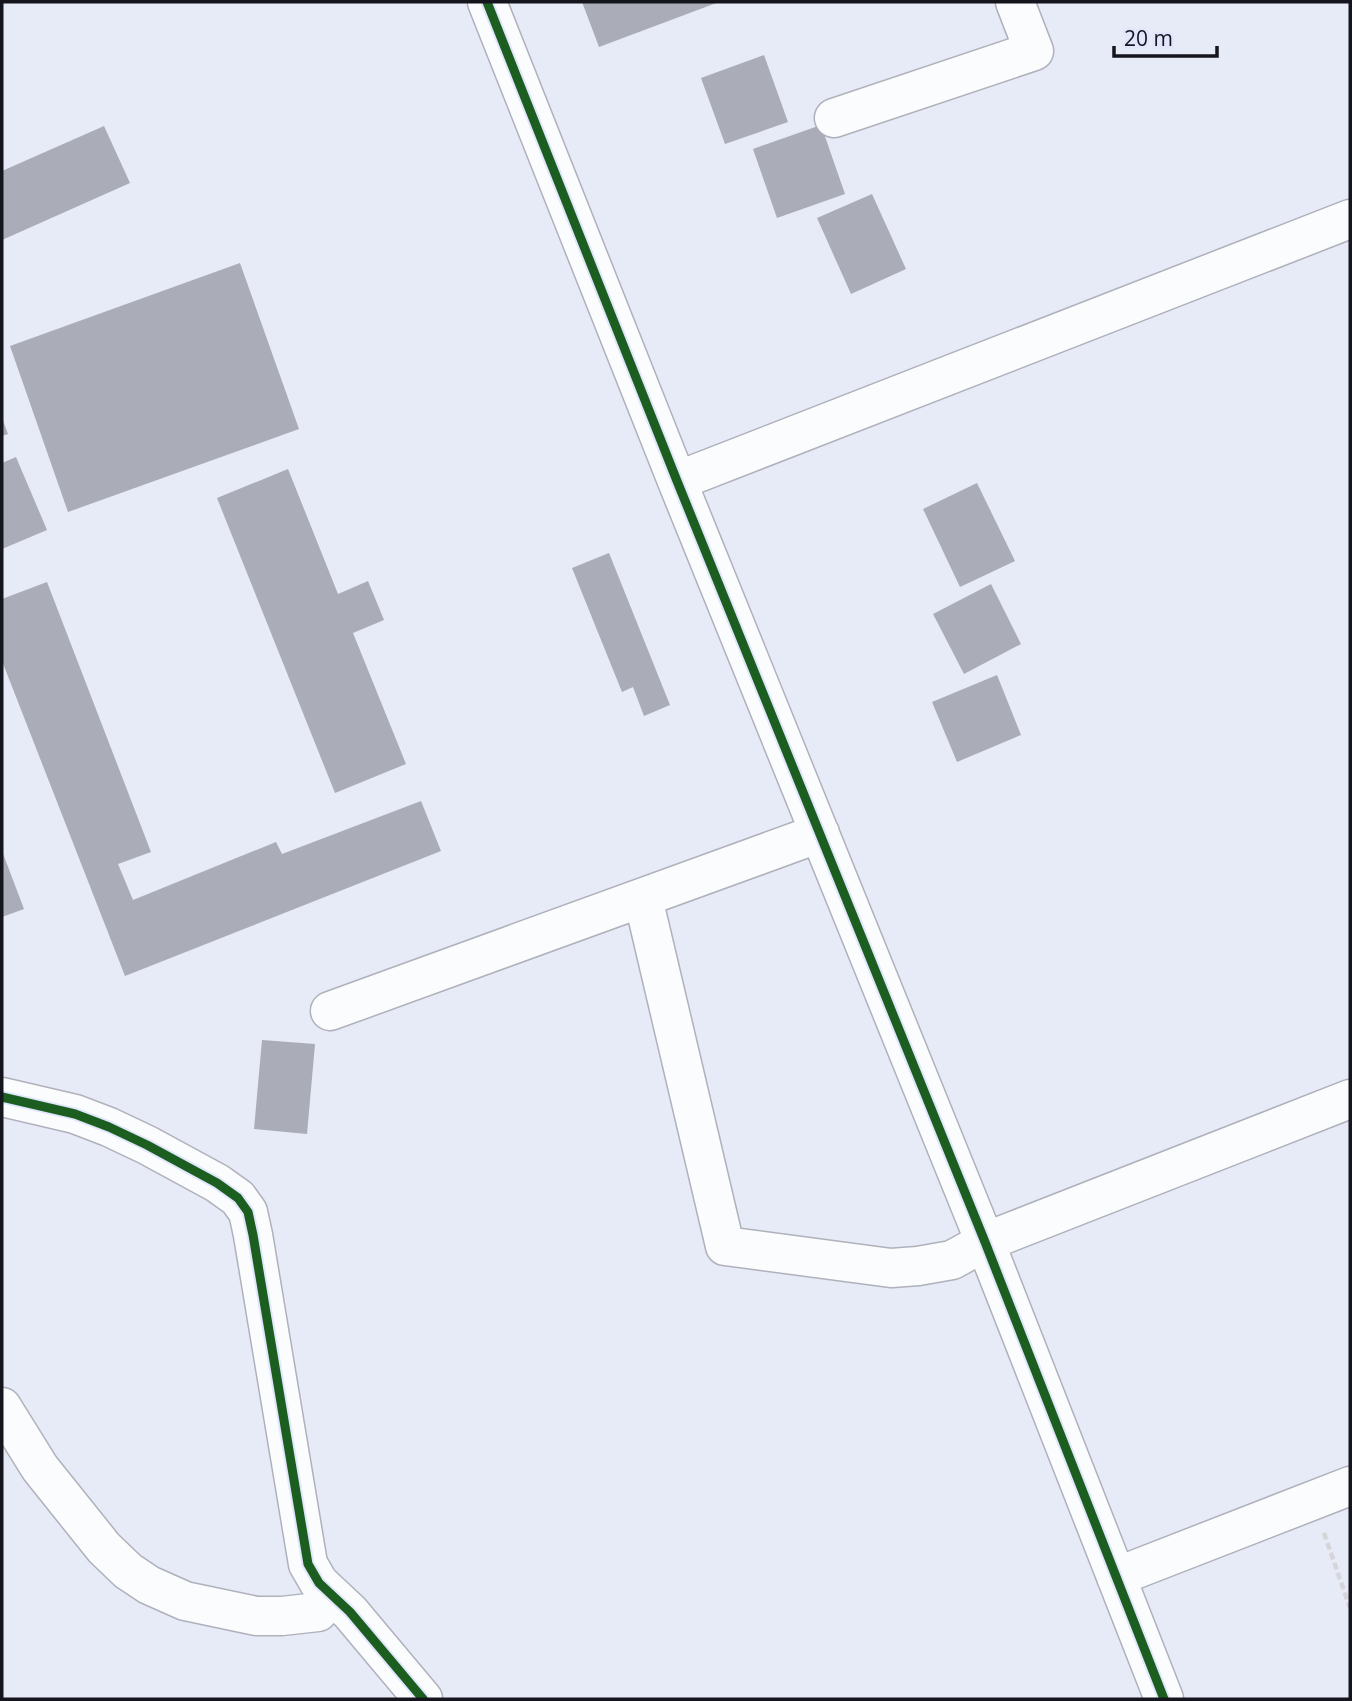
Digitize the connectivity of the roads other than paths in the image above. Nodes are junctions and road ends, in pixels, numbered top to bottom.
1 (487, 2) edge
2 (1015, 2) edge
3 (834, 118) dead end
4 (1350, 219) edge
5 (677, 481) junction
6 (820, 833) junction
7 (643, 898) junction
8 (330, 1011) dead end
9 (2, 1097) edge
10 (1350, 1099) edge
11 (985, 1241) junction
12 (2, 1407) edge
13 (1350, 1486) edge
14 (1116, 1577) junction
15 (332, 1595) junction
16 (423, 1699) edge
17 (1164, 1699) edge

1 - 5 street
2 - 3 street
4 - 5 street
5 - 6 street
6 - 7 street
6 - 11 street
7 - 8 street
7 - 11 street
9 - 15 street
10 - 11 street
11 - 14 street
12 - 15 street
13 - 14 street
14 - 17 street
15 - 16 street

